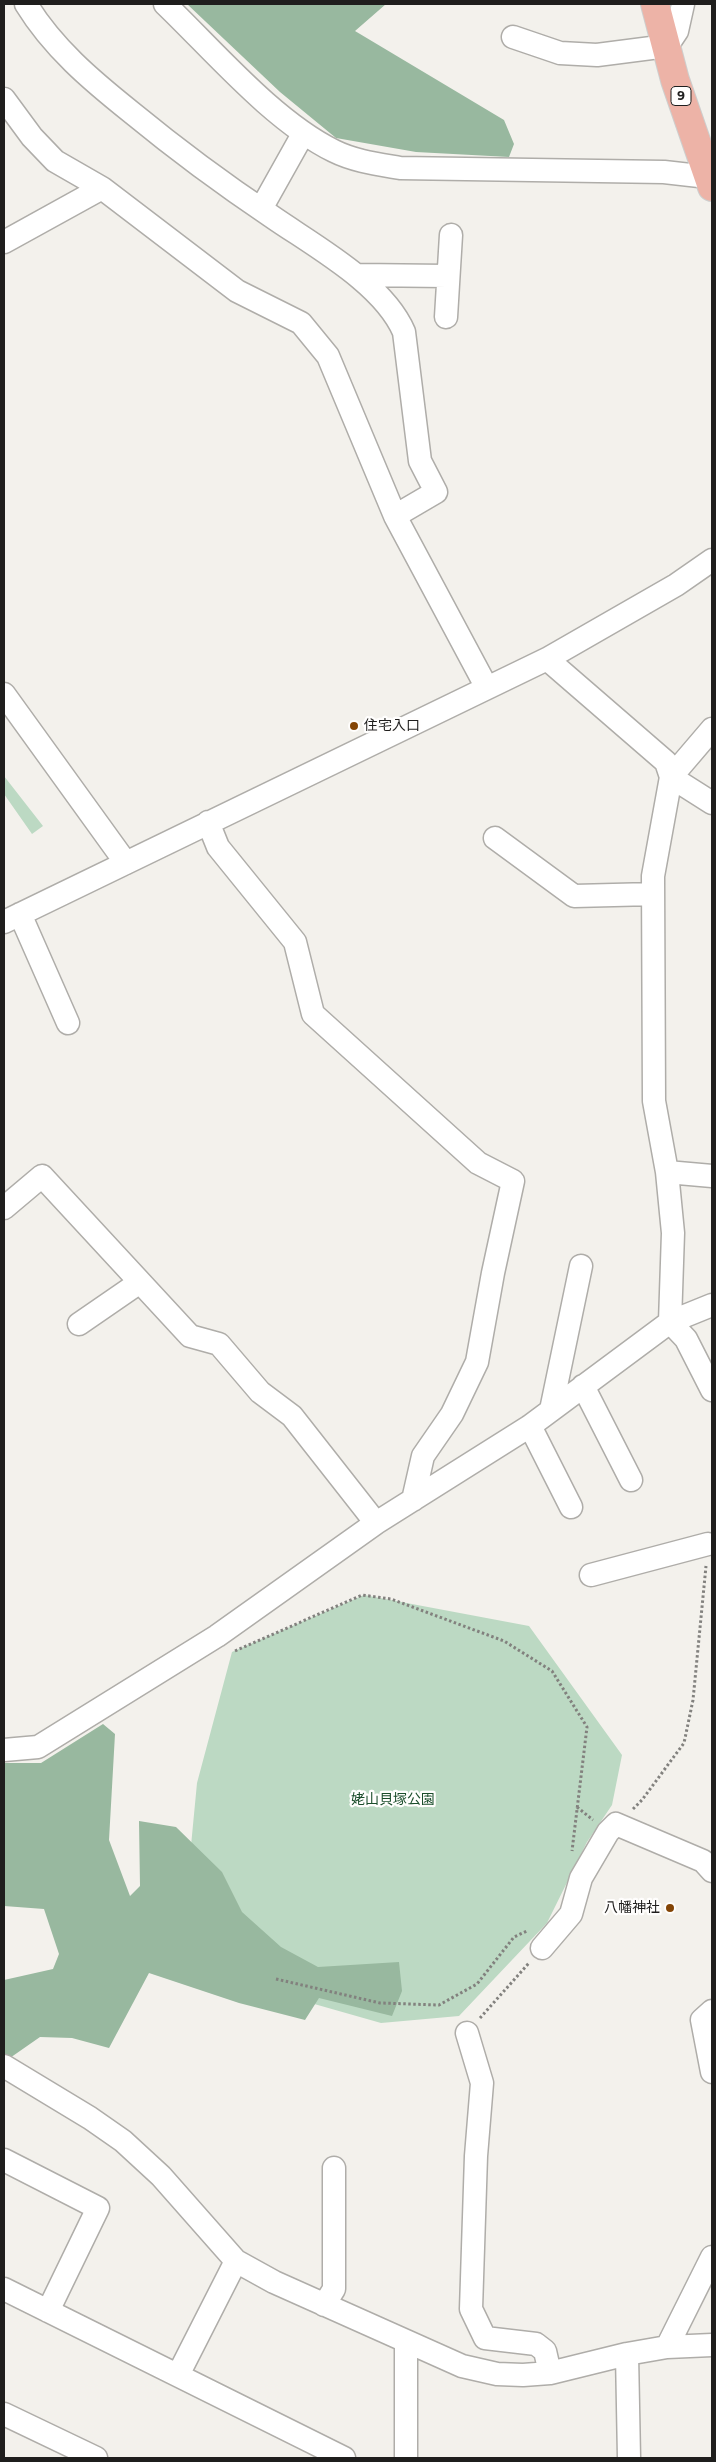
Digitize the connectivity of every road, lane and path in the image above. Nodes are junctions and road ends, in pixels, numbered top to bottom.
1 (26, 4) edge
2 (164, 4) edge
3 (655, 4) edge
4 (683, 4) edge
5 (513, 37) dead end
6 (667, 46) junction
7 (4, 99) edge
8 (303, 134) junction
9 (710, 182) edge
10 (102, 188) junction
11 (261, 209) junction
12 (451, 235) dead end
13 (4, 242) edge
14 (357, 275) junction
15 (447, 276) junction
16 (446, 317) dead end
17 (395, 516) junction
18 (712, 560) edge
19 (547, 659) junction
20 (487, 688) junction
21 (4, 694) edge
22 (712, 729) edge
23 (671, 777) junction
24 (712, 803) edge
25 (208, 822) junction
26 (495, 838) dead end
27 (126, 863) junction
28 (653, 894) junction
29 (12, 918) edge
30 (68, 1023) dead end
31 (667, 1172) junction
32 (712, 1176) edge
33 (4, 1208) edge
34 (581, 1266) dead end
35 (140, 1282) junction
36 (712, 1305) edge
37 (670, 1322) junction
38 (78, 1324) dead end
39 (583, 1386) junction
40 (712, 1390) edge
41 (551, 1410) junction
42 (530, 1426) junction
43 (631, 1480) dead end
44 (413, 1500) junction
45 (571, 1507) dead end
46 (376, 1523) junction
47 (711, 1540) edge
48 (591, 1575) dead end
49 (216, 1636) junction
50 (4, 1750) edge
51 (616, 1824) junction
52 (572, 1854) dead end
53 (712, 1871) edge
54 (536, 1939) junction
55 (276, 1980) dead end
56 (712, 2011) edge
57 (467, 2033) joint
58 (4, 2066) edge
59 (712, 2072) edge
60 (4, 2160) edge
61 (334, 2168) dead end
62 (712, 2257) edge
63 (236, 2261) junction
64 (4, 2290) edge
65 (324, 2305) junction
66 (48, 2311) junction
67 (406, 2343) junction
68 (712, 2345) edge
69 (667, 2347) junction
70 (628, 2354) junction
71 (550, 2373) junction
72 (178, 2375) junction
73 (4, 2414) edge
74 (96, 2458) edge
75 (344, 2458) edge
76 (406, 2458) edge
77 (628, 2458) edge

1 - 11 street
2 - 8 street
3 - 6 main road, 9
4 - 6 street
5 - 6 street
6 - 9 main road, 9
7 - 10 street
8 - 9 street
8 - 11 street
10 - 13 street
10 - 17 street
11 - 14 street
12 - 15 street
14 - 15 street
14 - 17 street
15 - 16 street
17 - 20 street
18 - 19 street
19 - 20 street
19 - 23 street
20 - 25 street
21 - 27 street
22 - 23 street
23 - 24 street
23 - 28 street
25 - 27 street
25 - 44 street
26 - 28 street
27 - 29 street
28 - 31 street
29 - 30 street
31 - 32 street
31 - 37 street
33 - 35 street
34 - 41 street
35 - 38 street
35 - 46 street
36 - 37 street
37 - 39 street
37 - 40 street
39 - 41 street
39 - 43 street
41 - 42 street
42 - 44 street
42 - 45 street
44 - 46 street
46 - 49 street
47 - 48 street
47 - 51 path
49 - 50 street
49 - 52 path
51 - 53 street
51 - 54 street
54 - 55 path
54 - 57 path
56 - 59 street
57 - 71 street
58 - 63 street
60 - 66 street
61 - 65 street
62 - 69 street
63 - 65 street
63 - 72 street
64 - 66 street
65 - 67 street
66 - 72 street
67 - 71 street
67 - 76 street
68 - 69 street
69 - 70 street
70 - 71 street
70 - 77 street
72 - 75 street
73 - 74 street

